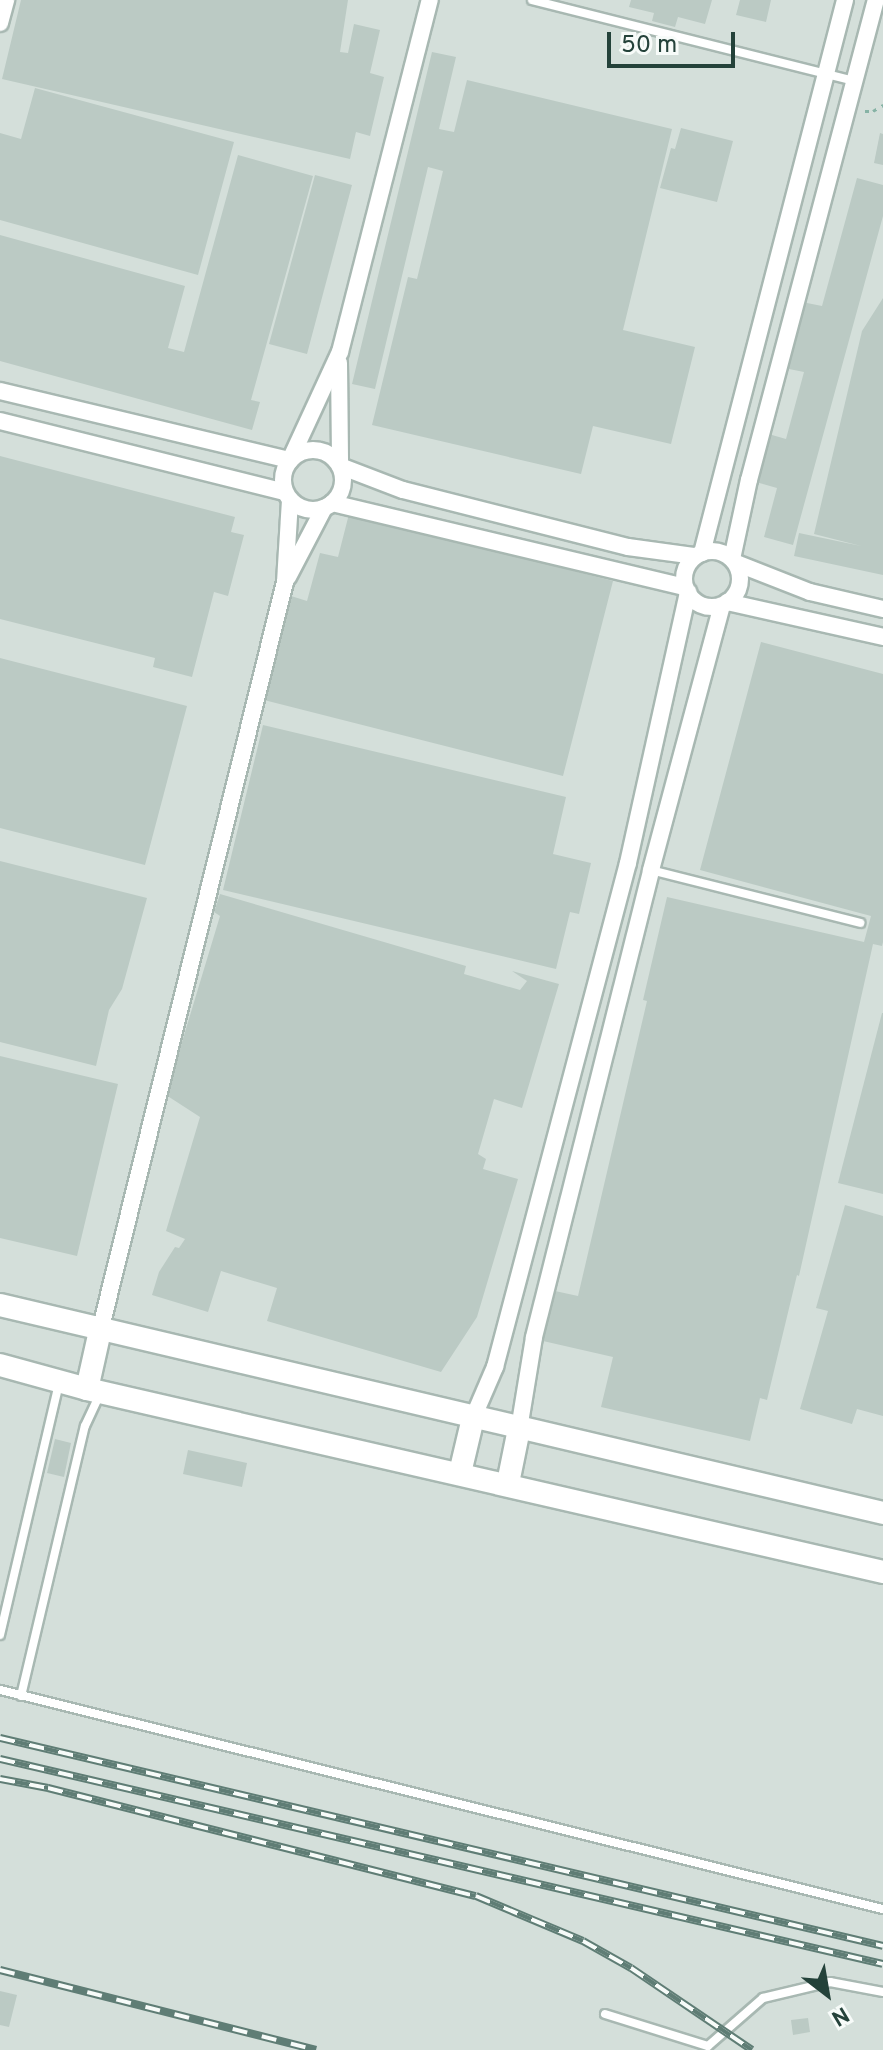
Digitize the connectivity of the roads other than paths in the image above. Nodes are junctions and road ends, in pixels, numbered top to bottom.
1 (6, 0) edge
2 (430, 0) edge
3 (532, 0) edge
4 (845, 0) edge
5 (876, 0) edge
6 (0, 23) edge
7 (826, 74) junction
8 (855, 81) junction
9 (761, 330) junction
10 (787, 336) junction
11 (340, 352) junction
12 (0, 391) edge
13 (0, 421) edge
14 (290, 460) junction
15 (340, 466) junction
16 (287, 496) junction
17 (328, 505) junction
18 (698, 555) junction
19 (734, 561) junction
20 (285, 582) junction
21 (687, 589) junction
22 (725, 604) junction
23 (883, 609) edge
24 (883, 637) edge
25 (628, 863) junction
26 (651, 870) junction
27 (860, 923) dead end
28 (0, 1305) edge
29 (100, 1331) junction
30 (0, 1365) edge
31 (60, 1382) junction
32 (94, 1390) junction
33 (473, 1418) junction
34 (519, 1429) junction
35 (460, 1473) junction
36 (508, 1483) junction
37 (883, 1513) edge
38 (883, 1572) edge
39 (0, 1635) edge
40 (0, 1690) edge
41 (21, 1696) junction
42 (883, 1909) edge
43 (883, 1992) edge
44 (605, 2014) dead end

1 - 6 street
2 - 11 street
3 - 7 lane
4 - 7 street
5 - 8 street
7 - 8 lane
7 - 9 street
8 - 10 street
9 - 10 street
9 - 18 street
10 - 19 street
11 - 14 street
11 - 15 street
12 - 14 street
13 - 16 street
14 - 15 street
14 - 16 street
15 - 17 street
15 - 18 street
16 - 17 street
16 - 20 street
17 - 20 street
17 - 21 street
18 - 19 street
18 - 21 street
19 - 22 street
19 - 23 street
20 - 29 street
21 - 22 street
21 - 25 street
22 - 24 street
22 - 26 street
25 - 26 street
25 - 33 street
26 - 27 lane
26 - 34 street
28 - 29 street
29 - 32 street
29 - 33 street
30 - 31 street
31 - 32 street
31 - 39 lane
32 - 35 street
32 - 41 lane
33 - 34 street
33 - 35 street
34 - 36 street
34 - 37 street
35 - 36 street
36 - 38 street
40 - 41 lane
41 - 42 lane
43 - 44 lane

